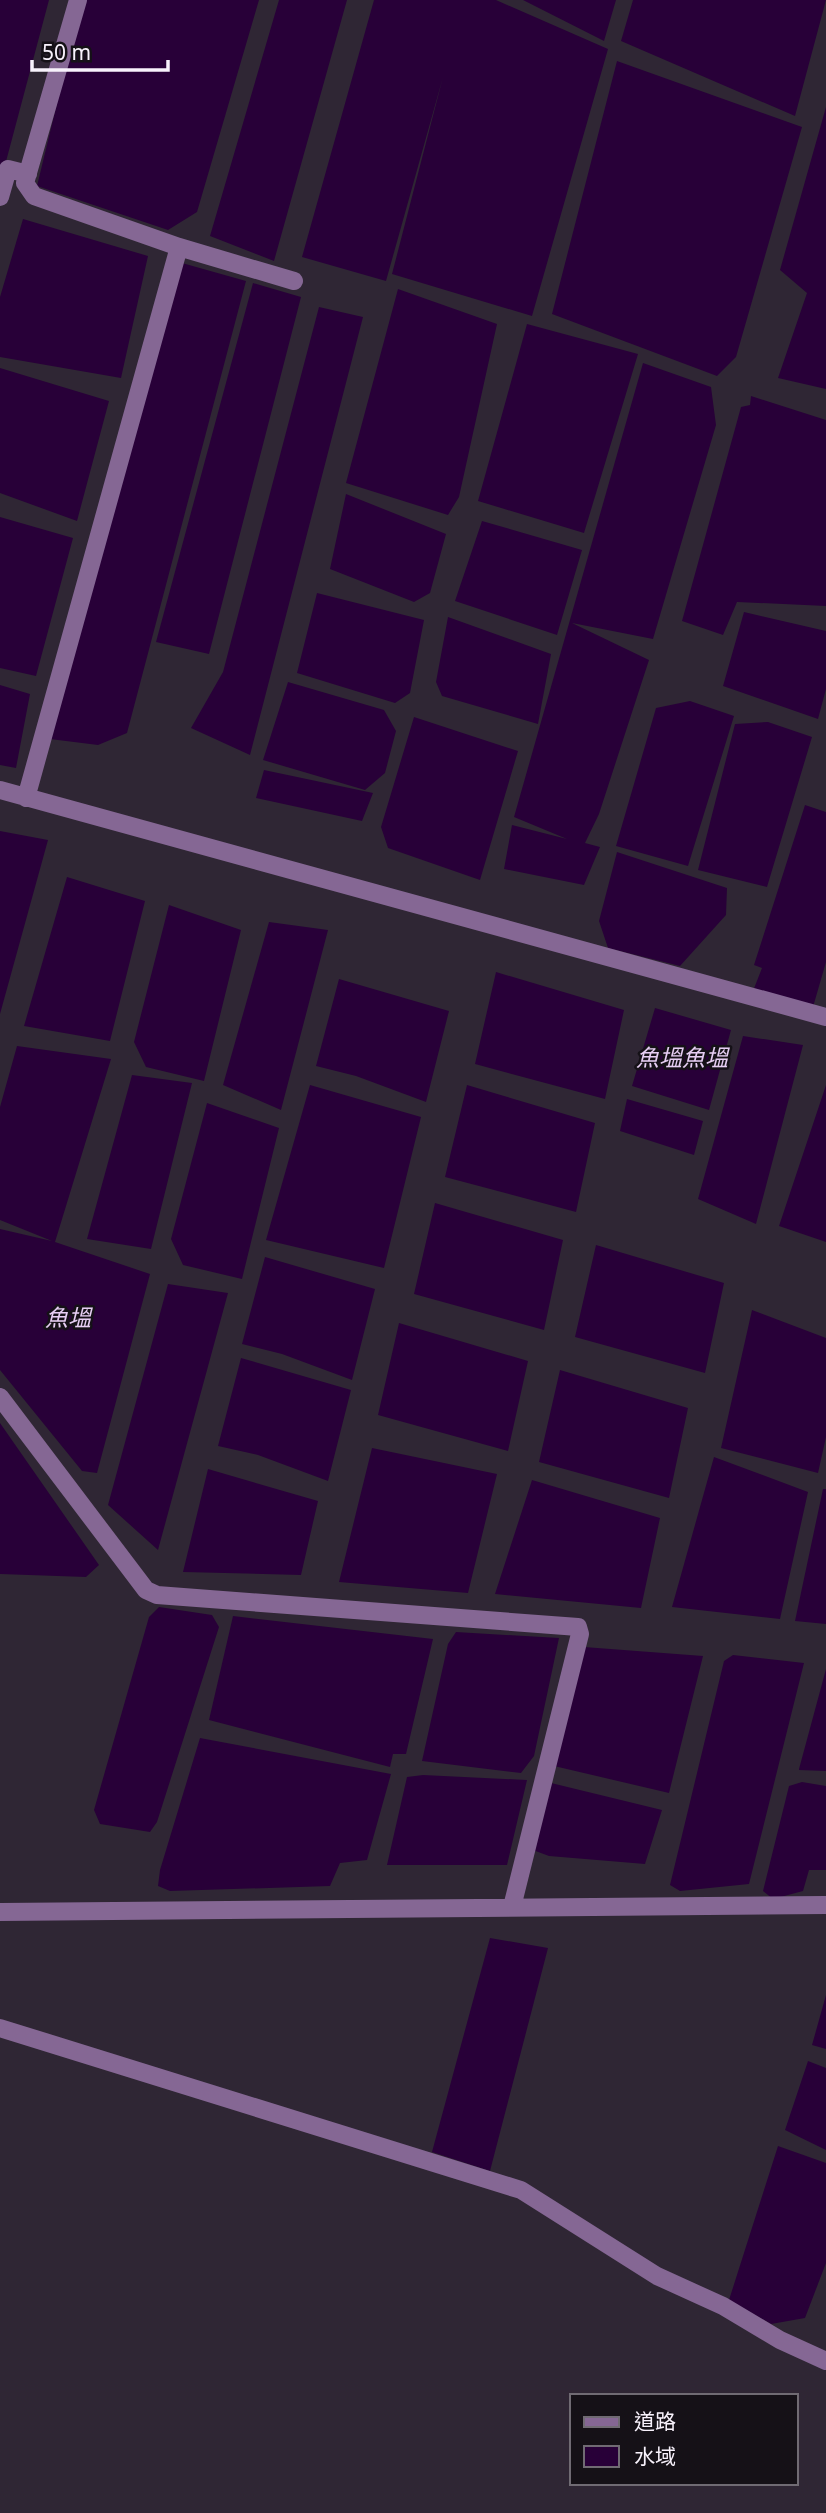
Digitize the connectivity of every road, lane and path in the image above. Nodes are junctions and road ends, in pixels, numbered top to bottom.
1 (78, 0) edge
2 (28, 174) junction
3 (0, 197) edge
4 (179, 247) junction
5 (294, 281) dead end
6 (0, 790) edge
7 (26, 798) junction
8 (826, 1017) edge
9 (0, 1397) edge
10 (826, 1905) edge
11 (512, 1907) junction
12 (0, 1912) edge
13 (0, 2028) edge
14 (826, 2361) edge

1 - 2 street
2 - 3 street
2 - 4 street
4 - 5 street
4 - 7 street
6 - 7 street
7 - 8 street
9 - 11 street
10 - 11 street
11 - 12 street
13 - 14 street

